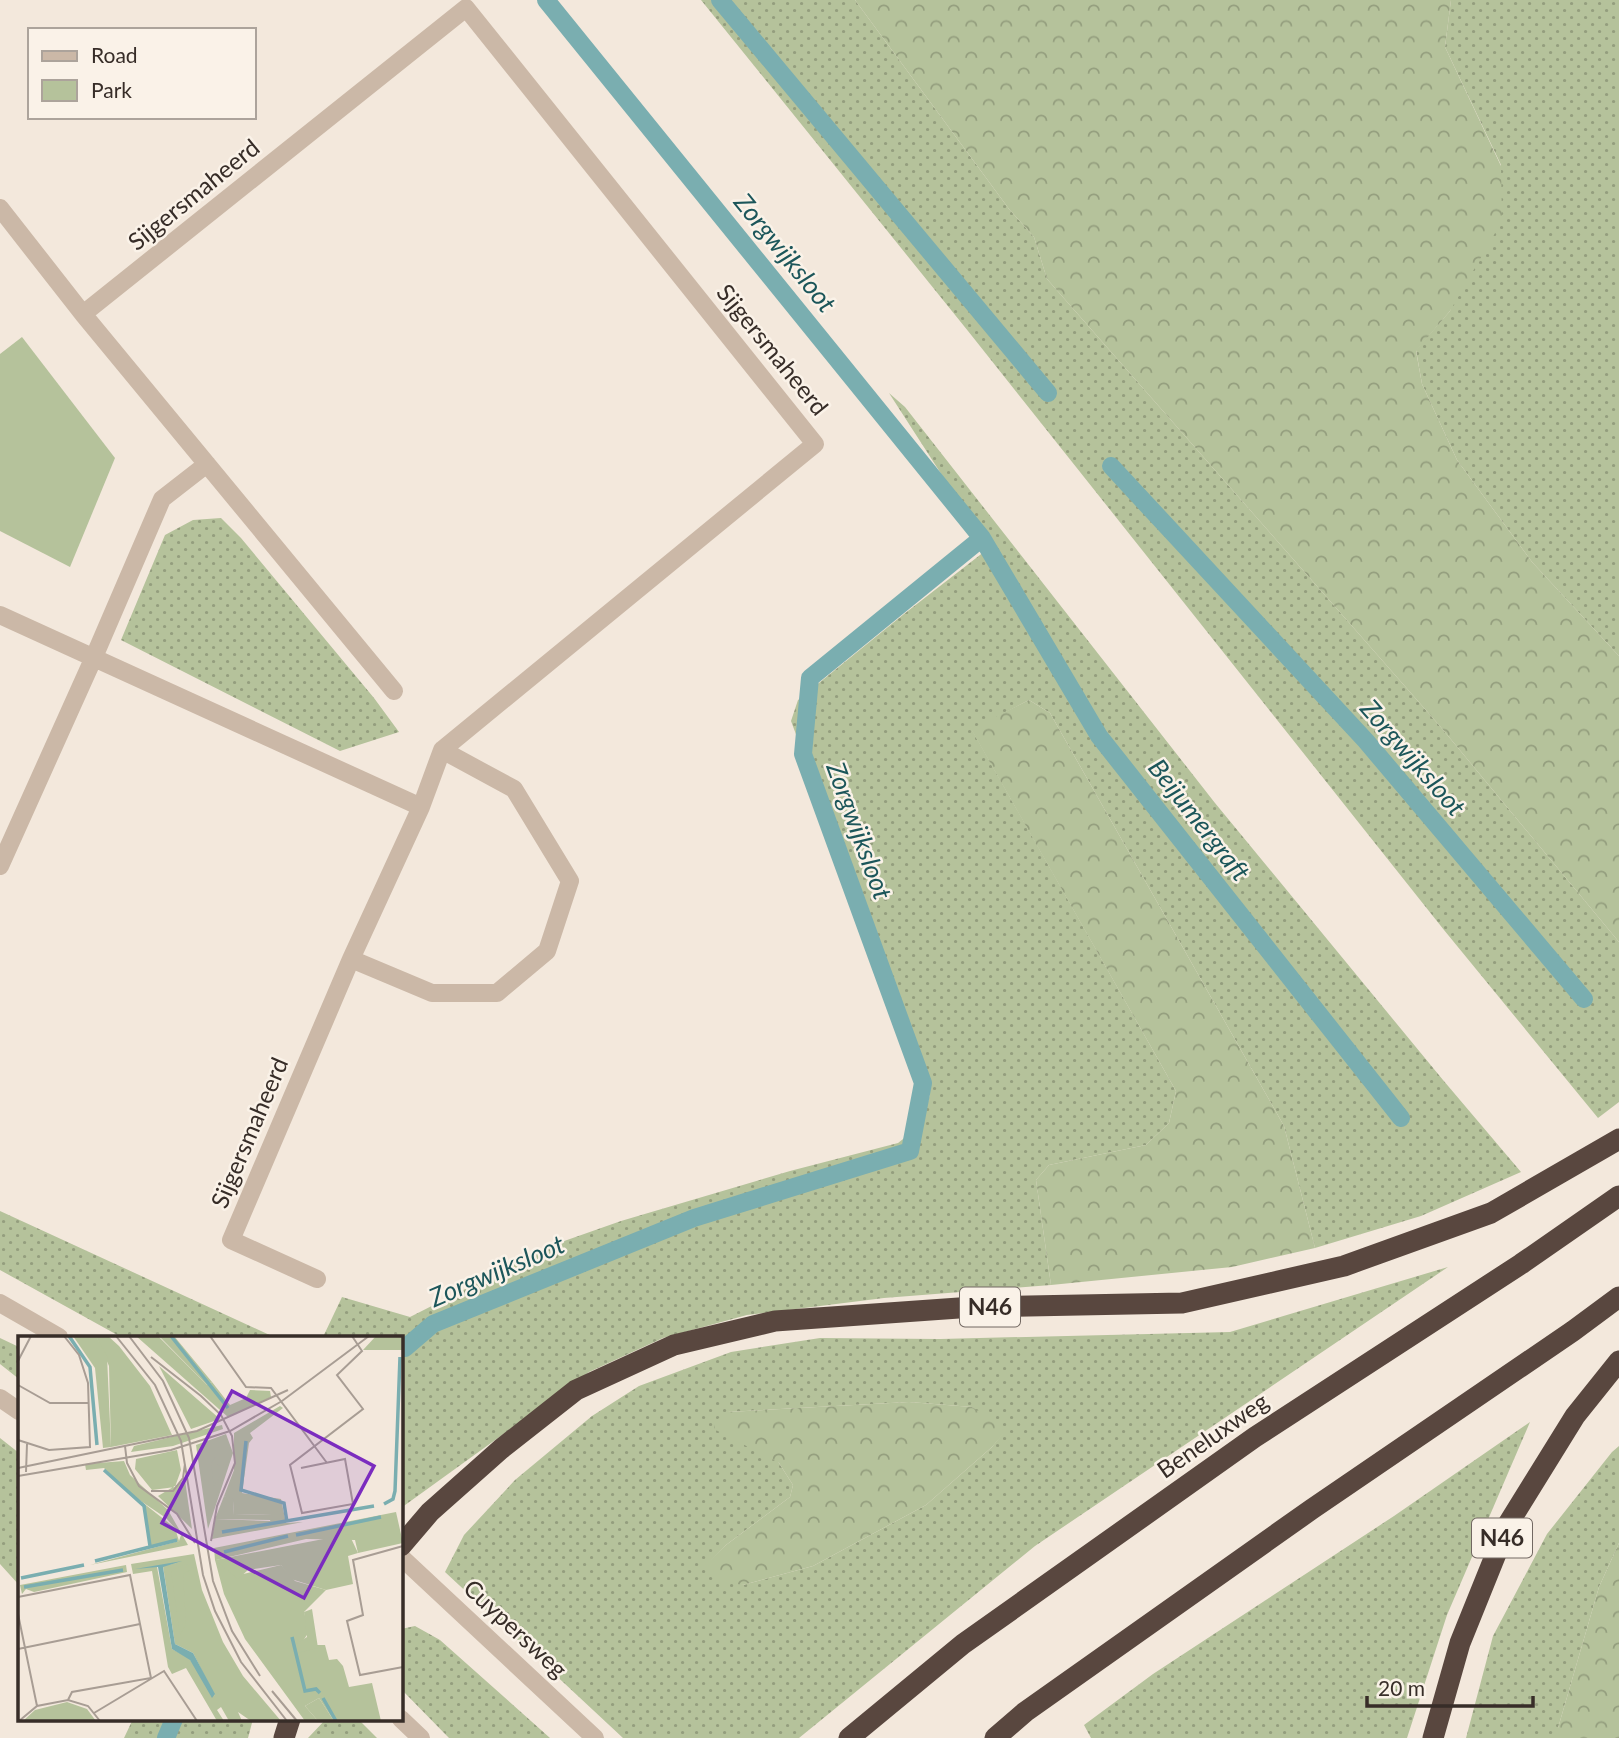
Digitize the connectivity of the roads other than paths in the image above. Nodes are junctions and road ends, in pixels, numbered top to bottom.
1 (463, 4) edge
2 (0, 208) edge
3 (83, 314) junction
4 (207, 464) junction
5 (0, 615) edge
6 (94, 657) junction
7 (394, 691) dead end
8 (442, 750) junction
9 (421, 807) junction
10 (0, 866) edge
11 (351, 959) junction
12 (1619, 1139) edge
13 (1619, 1196) edge
14 (317, 1279) dead end
15 (1619, 1297) edge
16 (0, 1303) edge
17 (57, 1336) edge
18 (1619, 1361) edge
19 (0, 1398) edge
20 (18, 1410) edge
21 (402, 1545) edge
22 (402, 1558) edge
23 (290, 1720) edge
24 (402, 1720) edge
25 (284, 1738) edge
26 (421, 1738) edge
27 (595, 1738) edge
28 (849, 1738) edge
29 (995, 1738) edge
30 (1433, 1738) edge

1 - 3 street, Sijgersmaheerd
1 - 8 street, Sijgersmaheerd
2 - 3 street
3 - 4 street
4 - 6 street
4 - 7 street
5 - 6 street
6 - 9 street
6 - 10 street
8 - 9 street, Sijgersmaheerd
8 - 11 street
9 - 11 street, Sijgersmaheerd
11 - 14 street, Sijgersmaheerd
12 - 21 highway, N46
13 - 28 highway, Beneluxweg
15 - 29 highway
16 - 17 street
18 - 30 highway, N46
19 - 20 street
22 - 27 street, Cuypersweg
23 - 25 highway
24 - 26 street

